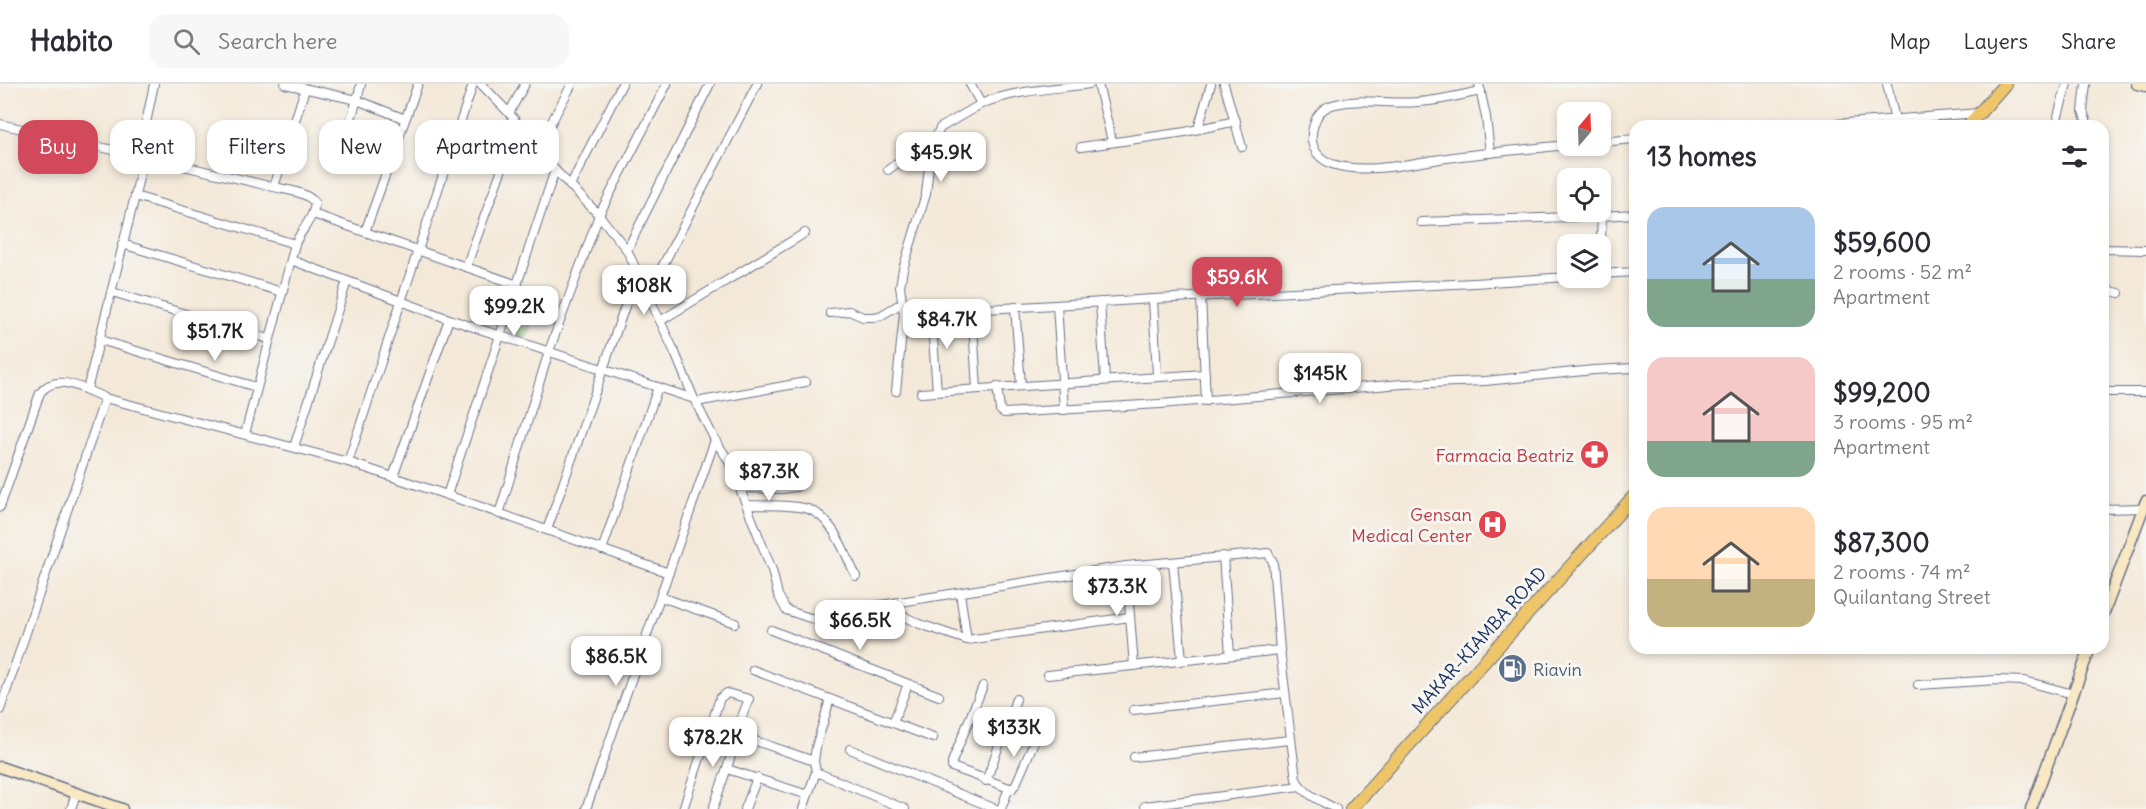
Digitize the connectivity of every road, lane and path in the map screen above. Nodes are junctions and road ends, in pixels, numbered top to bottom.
1 (154, 84) edge
2 (285, 84) edge
3 (361, 84) edge
4 (418, 84) edge
5 (472, 84) edge
6 (481, 84) edge
7 (525, 84) edge
8 (572, 84) edge
9 (622, 84) edge
10 (667, 84) edge
11 (710, 84) edge
12 (757, 84) edge
13 (970, 84) edge
14 (1089, 84) edge
15 (1098, 84) edge
16 (1210, 84) edge
17 (1224, 84) edge
18 (1887, 84) edge
19 (2005, 84) edge
20 (2067, 84) edge
21 (2086, 84) edge
22 (2137, 84) edge
23 (2146, 86) edge
24 (1480, 87) edge
25 (305, 89) junction
26 (357, 100) junction
27 (981, 104) junction
28 (509, 113) junction
29 (1979, 113) junction
30 (2058, 116) dead end
31 (405, 119) junction
32 (147, 120) edge
33 (350, 120) edge
34 (514, 120) edge
35 (553, 120) edge
36 (1895, 120) joint
37 (1973, 120) edge
38 (2086, 120) edge
39 (1236, 121) junction
40 (0, 124) edge
41 (1198, 129) junction
42 (1629, 140) edge
43 (1112, 141) junction
44 (1611, 141) edge
45 (1081, 147) dead end
46 (1242, 147) dead end
47 (1557, 147) edge
48 (931, 148) junction
49 (110, 150) edge
50 (1490, 153) junction
51 (195, 169) edge
52 (888, 170) dead end
53 (140, 174) edge
54 (500, 174) edge
55 (554, 174) edge
56 (559, 174) edge
57 (570, 186) junction
58 (274, 187) junction
59 (135, 196) junction
60 (313, 214) junction
61 (1629, 214) edge
62 (598, 215) junction
63 (1611, 215) edge
64 (1557, 217) edge
65 (1421, 222) dead end
66 (365, 232) junction
67 (805, 233) dead end
68 (122, 244) junction
69 (296, 244) junction
70 (2109, 249) edge
71 (418, 250) junction
72 (627, 250) junction
73 (2146, 250) edge
74 (291, 260) junction
75 (466, 267) junction
76 (637, 272) junction
77 (1629, 272) edge
78 (1611, 273) edge
79 (1557, 278) edge
80 (347, 281) junction
81 (518, 285) junction
82 (2109, 291) edge
83 (112, 292) junction
84 (282, 292) junction
85 (2119, 293) dead end
86 (648, 294) junction
87 (1201, 297) junction
88 (1153, 298) junction
89 (400, 301) junction
90 (1100, 302) junction
91 (902, 303) junction
92 (1057, 305) junction
93 (1015, 308) junction
94 (972, 309) junction
95 (931, 312) junction
96 (830, 313) dead end
97 (904, 314) junction
98 (449, 319) junction
99 (660, 321) junction
100 (501, 336) junction
101 (269, 339) junction
102 (100, 340) junction
103 (549, 351) junction
104 (603, 368) junction
105 (1629, 368) edge
106 (1205, 374) junction
107 (1157, 375) junction
108 (1105, 380) junction
109 (806, 382) dead end
110 (1063, 383) junction
111 (1021, 385) junction
112 (997, 386) junction
113 (256, 387) junction
114 (658, 387) junction
115 (977, 389) junction
116 (87, 390) junction
117 (2109, 390) edge
118 (896, 391) dead end
119 (937, 391) junction
120 (2146, 392) edge
121 (921, 393) dead end
122 (105, 398) junction
123 (695, 401) junction
124 (1206, 401) junction
125 (1064, 410) junction
126 (245, 434) junction
127 (715, 440) junction
128 (294, 447) junction
129 (348, 462) junction
130 (393, 477) junction
131 (4, 488) edge
132 (740, 488) junction
133 (796, 488) dead end
134 (447, 495) junction
135 (1629, 502) edge
136 (2145, 504) edge
137 (747, 505) junction
138 (0, 507) edge
139 (2109, 508) edge
140 (499, 514) junction
141 (548, 530) junction
142 (602, 550) junction
143 (1223, 556) junction
144 (1173, 562) junction
145 (1126, 566) junction
146 (669, 573) junction
147 (856, 576) dead end
148 (960, 593) junction
149 (2109, 595) edge
150 (661, 597) junction
151 (889, 604) junction
152 (1130, 617) junction
153 (735, 623) dead end
154 (771, 630) dead end
155 (967, 640) junction
156 (1280, 650) junction
157 (2088, 654) edge
158 (1230, 655) junction
159 (1182, 660) junction
160 (1134, 666) junction
161 (753, 670) dead end
162 (1048, 675) dead end
163 (908, 684) junction
164 (1918, 685) dead end
165 (982, 686) dead end
166 (1285, 693) junction
167 (2073, 694) junction
168 (939, 696) dead end
169 (830, 699) junction
170 (1016, 699) dead end
171 (0, 710) edge
172 (1133, 710) dead end
173 (1046, 714) dead end
174 (893, 723) junction
175 (742, 736) junction
176 (933, 738) dead end
177 (1290, 740) junction
178 (850, 749) dead end
179 (1134, 757) dead end
180 (814, 761) junction
181 (0, 767) edge
182 (727, 768) junction
183 (816, 772) junction
184 (757, 778) junction
185 (986, 781) junction
186 (1300, 786) junction
187 (1012, 789) junction
188 (76, 793) junction
189 (808, 795) junction
190 (1145, 806) dead end
191 (71, 809) edge
192 (122, 809) edge
193 (586, 809) edge
194 (683, 809) edge
195 (713, 809) edge
196 (745, 809) edge
197 (804, 809) edge
198 (905, 809) edge
199 (996, 809) edge
200 (1001, 809) edge
201 (1336, 809) edge
202 (1351, 809) edge
203 (2031, 809) edge

1 - 32 street
2 - 25 street
3 - 26 street
4 - 31 street
5 - 71 street
6 - 28 street
7 - 28 street
8 - 35 street
9 - 57 street
10 - 62 street
11 - 72 street
12 - 86 street
13 - 27 street
14 - 27 street
15 - 43 street
16 - 41 street
17 - 39 street
18 - 36 street
19 - 29 main road
20 - 30 street
21 - 38 street
22 - 23 street
24 - 50 street
24 - 50 street
25 - 26 street
25 - 58 street
26 - 31 street
26 - 33 street
27 - 48 street
28 - 34 street
29 - 36 street
29 - 37 main road
31 - 66 street
39 - 41 street
39 - 46 street
40 - 49 street
41 - 43 street
42 - 44 street
43 - 45 street
47 - 50 street
48 - 52 street
48 - 91 street
51 - 58 street
53 - 59 street
54 - 75 street
55 - 81 street
56 - 57 street
57 - 62 street
58 - 60 street
59 - 68 street
59 - 69 street
60 - 66 street
60 - 69 street
61 - 63 street
62 - 72 street
62 - 103 street
64 - 65 street
66 - 71 street
67 - 99 street
68 - 83 street
68 - 84 street
69 - 74 street
70 - 73 street
71 - 75 street
71 - 89 street
72 - 76 street
74 - 80 street
74 - 84 street
75 - 81 street
76 - 86 street
76 - 104 street
77 - 78 street
79 - 87 street
80 - 89 street
80 - 128 street
81 - 100 street
82 - 85 street
83 - 101 street
83 - 102 street
84 - 101 street
86 - 99 street
87 - 88 street
87 - 106 street
88 - 90 street
88 - 107 street
89 - 98 street
89 - 129 street
90 - 92 street
90 - 108 street
91 - 96 street
91 - 97 street
92 - 93 street
92 - 110 street
93 - 94 street
93 - 111 street
94 - 95 street
94 - 115 street
95 - 97 street
95 - 119 street
97 - 118 street
98 - 100 street
98 - 130 street
99 - 123 street
100 - 103 street
100 - 134 street
101 - 113 street
102 - 113 street
102 - 116 street
103 - 104 street
103 - 140 street
104 - 114 street
104 - 141 street
105 - 124 street
106 - 107 street
106 - 124 street
107 - 108 street
108 - 110 street
109 - 123 street
110 - 111 street
110 - 125 street
111 - 112 street
112 - 115 street
112 - 125 street
113 - 126 street
114 - 123 street
114 - 142 street
115 - 119 street
116 - 122 street
116 - 131 street
117 - 120 street
119 - 121 street
122 - 126 street
122 - 171 street
123 - 127 street
124 - 125 street
126 - 128 street
127 - 132 street
127 - 146 street
128 - 129 street
129 - 130 street
130 - 134 street
131 - 138 street
132 - 133 street
132 - 137 street
134 - 140 street
135 - 202 main road, MAKAR-KIAMBA ROAD
136 - 139 street
136 - 149 street
137 - 147 street
137 - 151 street
140 - 141 street
141 - 142 street
142 - 146 street
143 - 144 street
143 - 156 street
143 - 158 street
144 - 145 street
144 - 159 street
145 - 148 street
145 - 152 street
146 - 150 street
148 - 151 street
148 - 155 street
150 - 153 street
150 - 193 street
151 - 155 street
152 - 155 street
152 - 160 street
154 - 163 street
156 - 158 street
156 - 166 street
157 - 167 street
158 - 159 street
159 - 160 street
160 - 162 street
161 - 169 street
163 - 168 street
163 - 174 street
164 - 167 street
165 - 185 street
166 - 172 street
166 - 177 street
167 - 203 street
169 - 174 street
169 - 180 street
170 - 185 street
173 - 187 street
174 - 176 street
175 - 180 street
175 - 182 street
175 - 194 street
177 - 179 street
177 - 186 street
178 - 199 street
180 - 183 street
181 - 188 street
182 - 184 street
182 - 195 street
183 - 189 street
183 - 198 street
184 - 189 street
184 - 196 street
185 - 187 street
186 - 190 street
186 - 201 street
187 - 200 street
188 - 191 street
188 - 192 street
189 - 197 street

